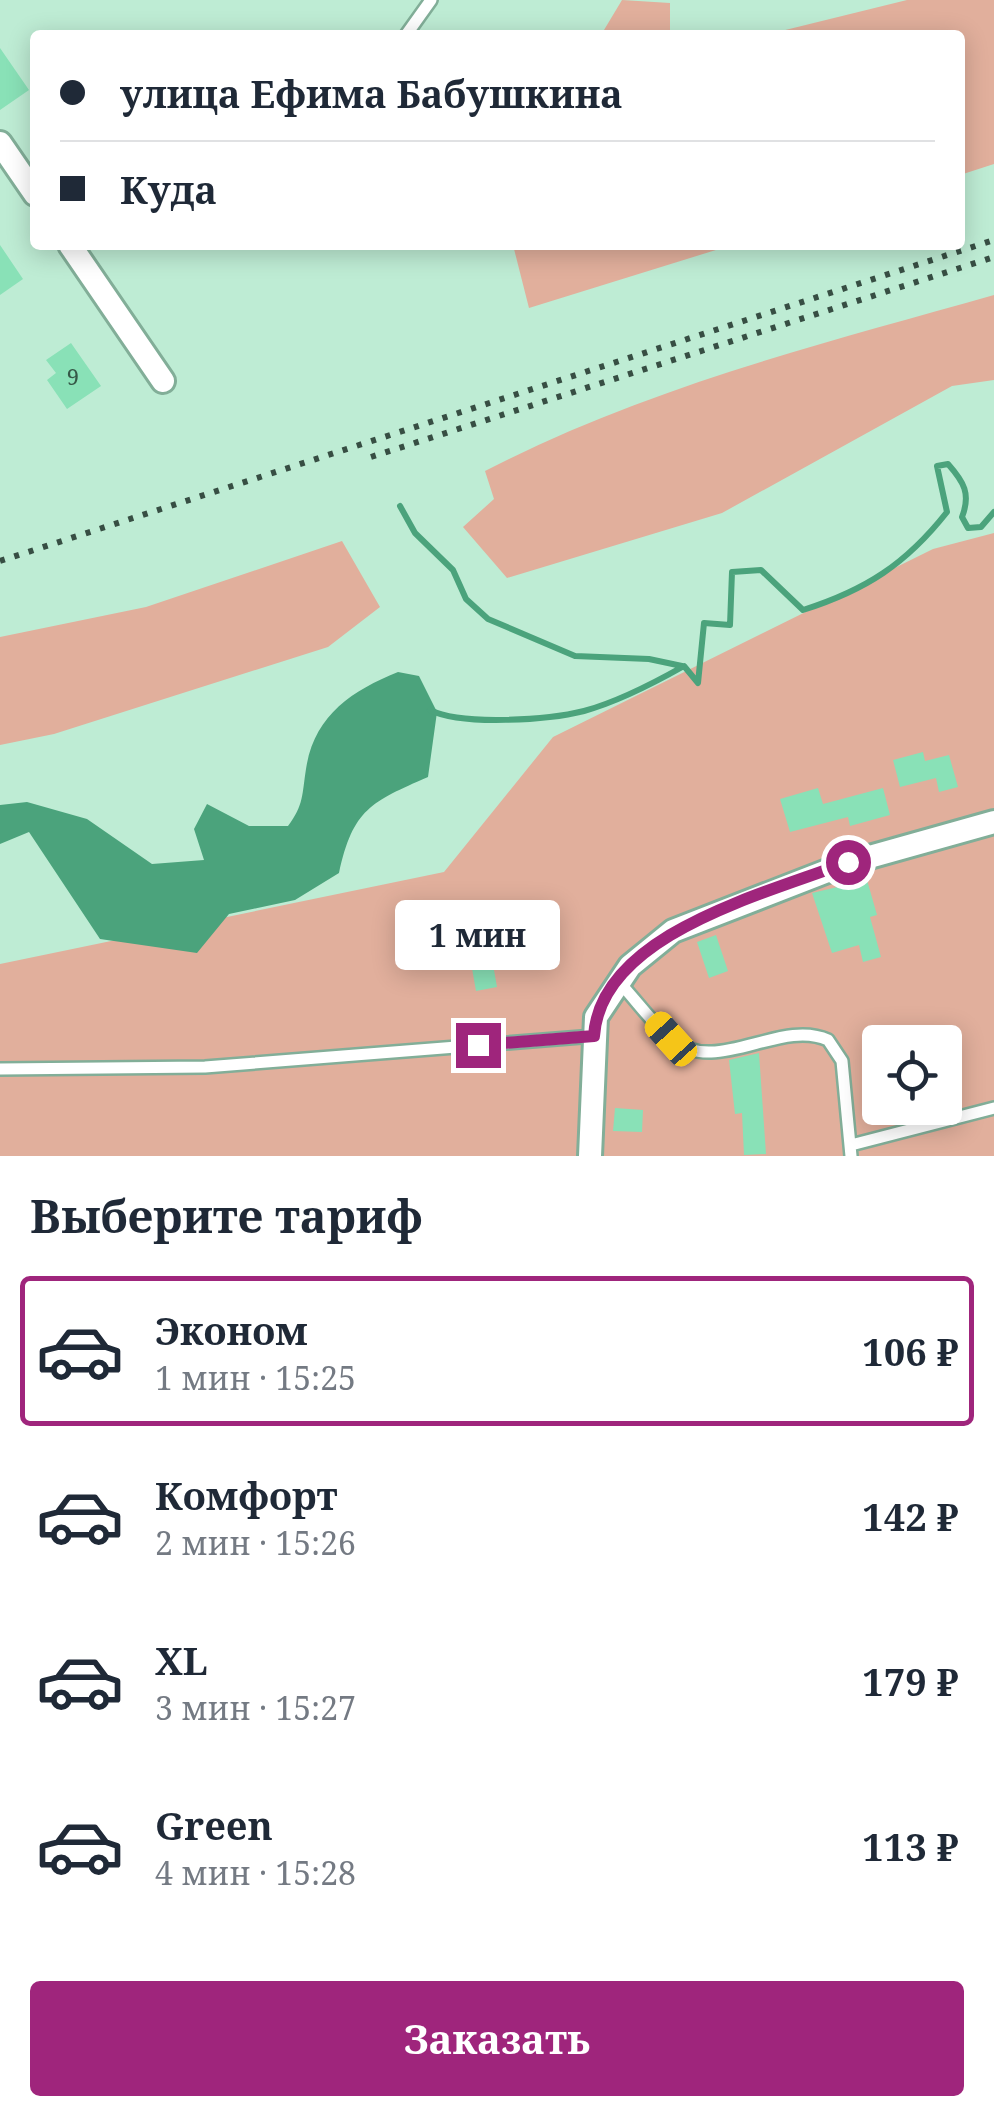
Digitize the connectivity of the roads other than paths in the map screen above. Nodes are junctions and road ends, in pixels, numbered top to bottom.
1 (431, 0) edge
2 (410, 30) edge
3 (0, 142) edge
4 (30, 187) edge
5 (73, 250) edge
6 (163, 382) dead end
7 (994, 822) edge
8 (618, 980) junction
9 (594, 1036) junction
10 (0, 1069) edge
11 (994, 1108) edge
12 (851, 1150) edge
13 (590, 1156) edge

1 - 2 lane
3 - 4 street
5 - 6 street
7 - 8 street
8 - 9 street
8 - 12 lane
9 - 10 lane
9 - 13 street
11 - 12 lane

